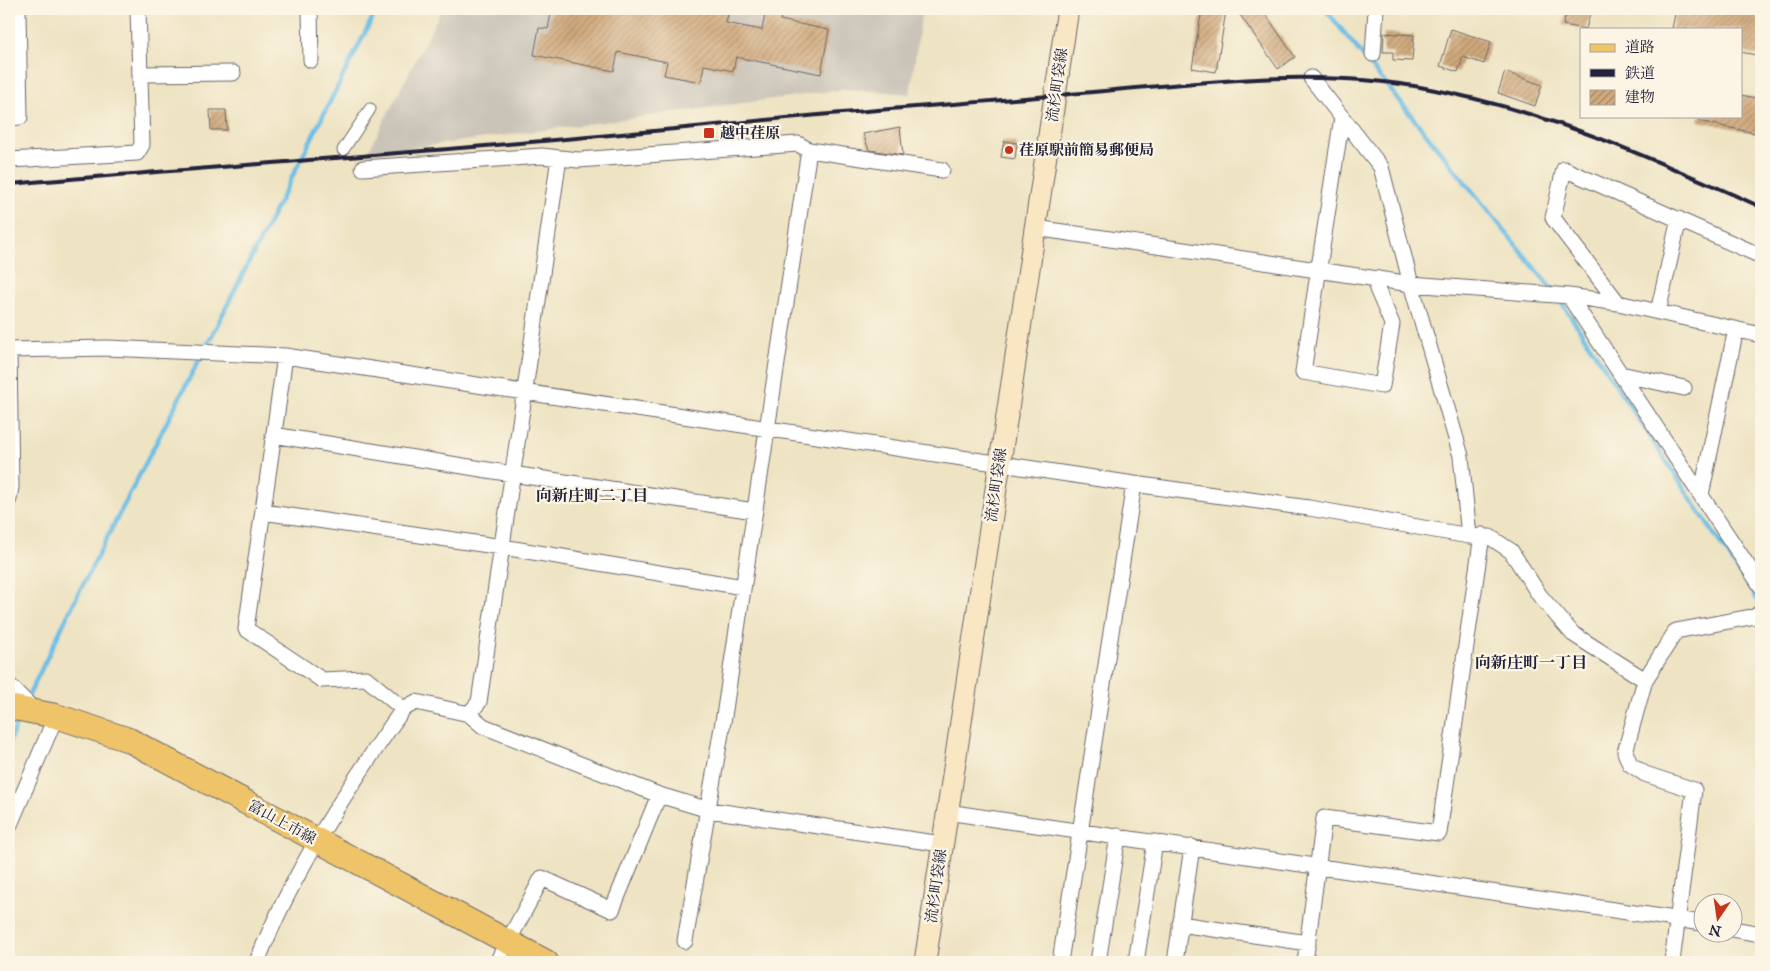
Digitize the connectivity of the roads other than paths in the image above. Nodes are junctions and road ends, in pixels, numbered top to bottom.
1 (18, 9) edge
2 (138, 9) edge
3 (310, 9) edge
4 (1068, 9) edge
5 (1376, 9) edge
6 (1373, 54) dead end
7 (311, 60) dead end
8 (233, 73) dead end
9 (140, 74) junction
10 (1311, 78) dead end
11 (370, 109) dead end
12 (1342, 117) junction
13 (9, 118) edge
14 (343, 150) dead end
15 (810, 150) junction
16 (559, 158) junction
17 (9, 160) edge
18 (364, 168) dead end
19 (942, 170) dead end
20 (1679, 219) junction
21 (1036, 228) junction
22 (1761, 256) edge
23 (1319, 269) junction
24 (1379, 279) junction
25 (1411, 284) junction
26 (1569, 296) junction
27 (1618, 303) junction
28 (1658, 312) junction
29 (1736, 329) junction
30 (1761, 335) edge
31 (9, 350) edge
32 (285, 356) junction
33 (1620, 374) junction
34 (1684, 388) dead end
35 (524, 392) junction
36 (767, 427) junction
37 (273, 435) junction
38 (999, 463) junction
39 (512, 474) junction
40 (1134, 484) junction
41 (1701, 495) junction
42 (9, 498) edge
43 (754, 511) junction
44 (263, 512) junction
45 (1476, 535) junction
46 (502, 547) junction
47 (1761, 586) edge
48 (743, 588) junction
49 (1761, 612) edge
50 (1645, 680) junction
51 (9, 685) edge
52 (9, 707) edge
53 (403, 709) junction
54 (46, 714) junction
55 (469, 714) junction
56 (658, 795) junction
57 (709, 810) junction
58 (947, 812) junction
59 (9, 827) edge
60 (1080, 831) junction
61 (1118, 836) junction
62 (316, 842) junction
63 (1155, 842) junction
64 (942, 844) junction
65 (1192, 847) junction
66 (1317, 866) junction
67 (1678, 919) junction
68 (1692, 921) edge
69 (1180, 924) junction
70 (1742, 931) edge
71 (1761, 934) edge
72 (685, 941) dead end
73 (1308, 943) junction
74 (503, 953) edge
75 (257, 962) edge
76 (546, 962) edge
77 (925, 962) edge
78 (1060, 962) edge
79 (1098, 962) edge
80 (1136, 962) edge
81 (1175, 962) edge
82 (1305, 962) edge
83 (1672, 962) edge

1 - 13 street
2 - 9 street
3 - 7 street
4 - 21 main road, 流杉町袋線
5 - 6 street
8 - 9 street
9 - 17 street
10 - 12 street
11 - 14 street
12 - 23 street
12 - 25 street
15 - 16 street
15 - 19 street
15 - 36 street
16 - 18 street
16 - 35 street
20 - 22 street
20 - 27 street
20 - 28 street
21 - 23 street
21 - 38 main road, 流杉町袋線
23 - 24 street
23 - 24 street
24 - 25 street
25 - 26 street
25 - 45 street
26 - 27 street
26 - 33 street
27 - 28 street
28 - 29 street
29 - 30 street
29 - 41 street
31 - 32 street
31 - 42 street
32 - 35 street
32 - 37 street
33 - 34 street
33 - 41 street
35 - 36 street
35 - 39 street
36 - 38 street
36 - 43 street
37 - 39 street
37 - 44 street
38 - 40 street
38 - 58 main road, 流杉町袋線
39 - 43 street
39 - 46 street
40 - 45 street
40 - 60 street
41 - 47 street
43 - 48 street
44 - 46 street
44 - 53 street
45 - 50 street
45 - 66 street
46 - 48 street
46 - 55 street
48 - 57 street
49 - 50 street
50 - 67 street
51 - 54 street
52 - 54 main road, 富山上市線
53 - 55 street
53 - 62 street
54 - 59 street
54 - 62 main road, 富山上市線
55 - 56 street
56 - 57 street
56 - 74 street
57 - 64 street
57 - 72 street
58 - 60 street
58 - 64 main road, 流杉町袋線
60 - 61 street
60 - 78 street
61 - 63 street
61 - 79 street
62 - 74 main road, 富山上市線
62 - 75 street
63 - 65 street
63 - 80 street
64 - 77 main road, 流杉町袋線
65 - 66 street
65 - 69 street
66 - 67 street
66 - 73 street
67 - 68 street
67 - 83 street
69 - 73 street
69 - 81 street
70 - 71 street
73 - 82 street
74 - 76 main road, 富山上市線

